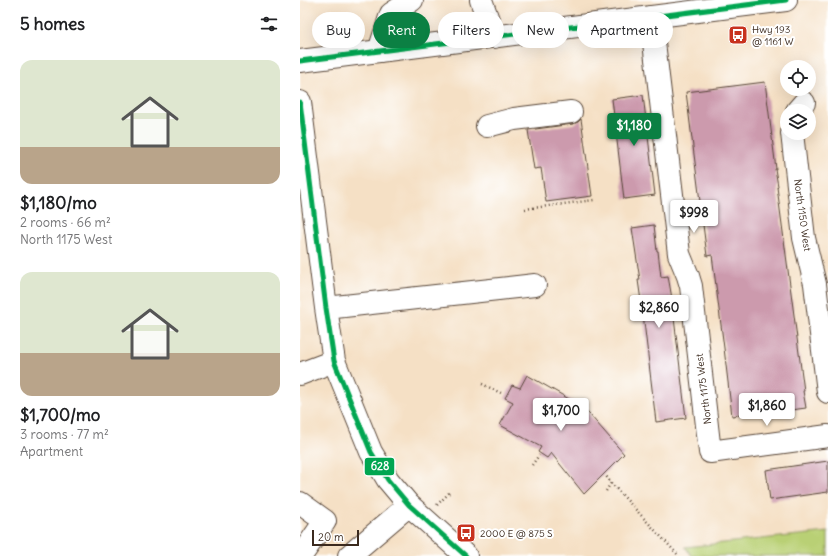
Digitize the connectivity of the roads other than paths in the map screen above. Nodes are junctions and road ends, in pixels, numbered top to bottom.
1 (412, 0) edge
2 (482, 0) edge
3 (786, 0) edge
4 (486, 12) edge
5 (673, 14) edge
6 (577, 26) edge
7 (504, 36) edge
8 (438, 44) edge
9 (655, 48) edge
10 (379, 51) junction
11 (300, 61) edge
12 (300, 102) edge
13 (571, 112) dead end
14 (487, 126) dead end
15 (793, 140) edge
16 (309, 250) edge
17 (535, 285) dead end
18 (326, 308) junction
19 (334, 361) junction
20 (300, 374) edge
21 (828, 392) edge
22 (828, 436) edge
23 (300, 503) edge
24 (409, 505) junction
25 (300, 556) edge
26 (349, 556) edge
27 (466, 556) edge

1 - 10 street
2 - 4 street
3 - 5 street
6 - 7 street
8 - 10 street
9 - 22 street, North 1175 West
10 - 11 street
12 - 16 street
13 - 14 street
15 - 21 street, North 1150 West
16 - 18 street
17 - 18 street
18 - 19 street
19 - 20 street
19 - 24 street
23 - 25 street
24 - 26 street
24 - 27 street

